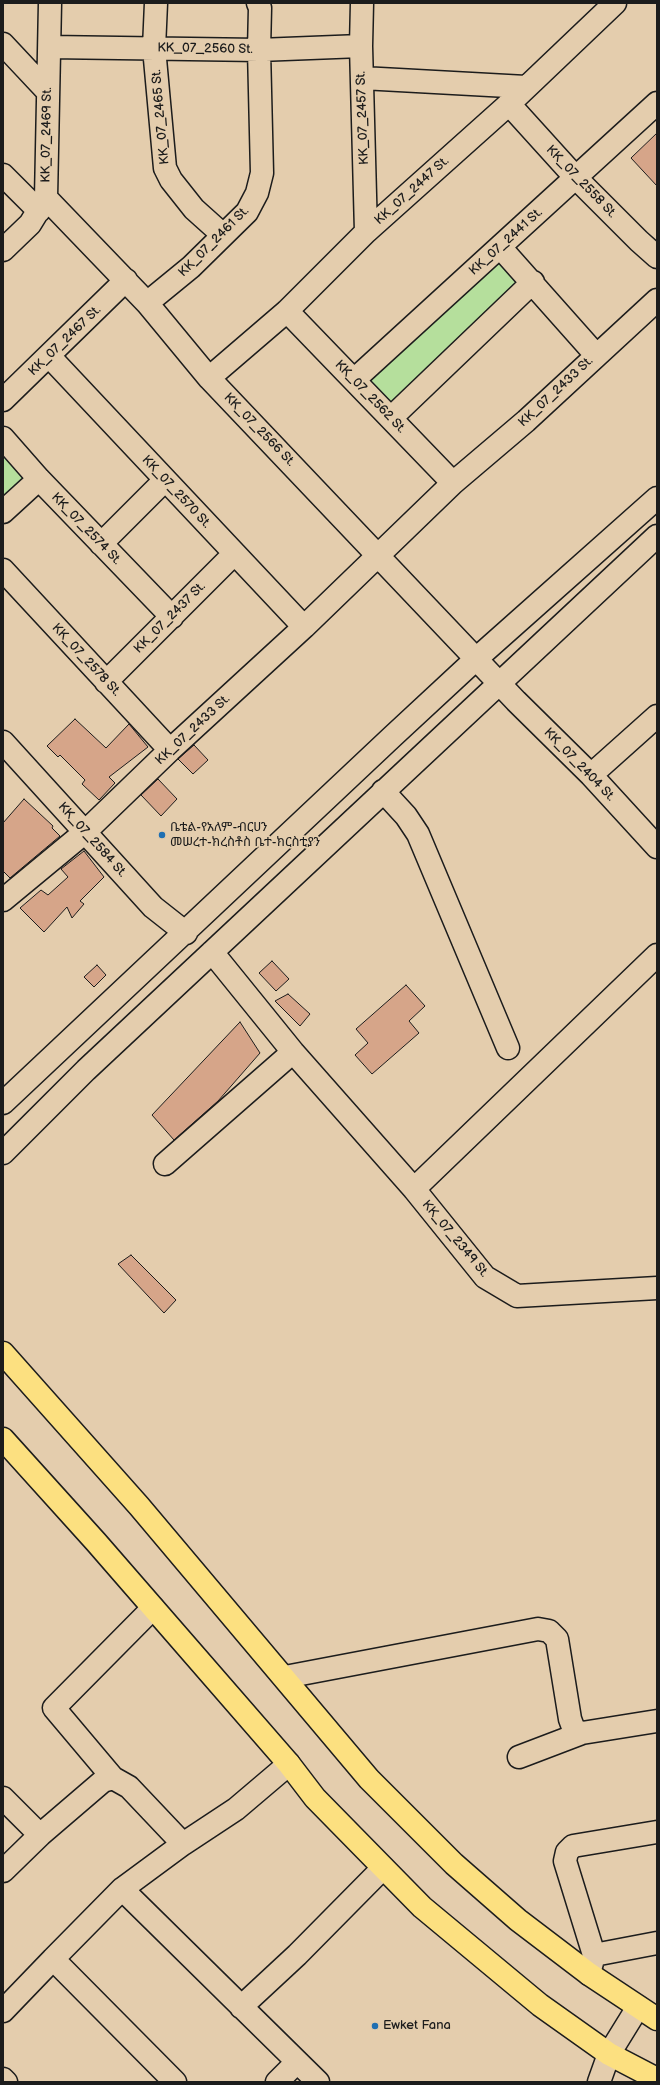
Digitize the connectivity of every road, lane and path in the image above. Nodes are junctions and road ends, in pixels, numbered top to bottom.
1 (50, 3) edge
2 (156, 3) edge
3 (258, 3) edge
4 (362, 3) edge
5 (615, 3) edge
6 (3, 44) edge
7 (361, 46) junction
8 (50, 47) junction
9 (154, 48) junction
10 (259, 50) junction
11 (362, 78) junction
12 (526, 87) junction
13 (48, 92) junction
14 (657, 103) edge
15 (509, 104) junction
16 (3, 175) edge
17 (576, 178) junction
18 (42, 204) junction
19 (366, 232) junction
20 (223, 235) junction
21 (500, 247) junction
22 (3, 250) edge
23 (657, 257) edge
24 (126, 280) junction
25 (533, 282) junction
26 (657, 300) edge
27 (147, 304) junction
28 (287, 311) junction
29 (596, 355) junction
30 (49, 356) junction
31 (209, 378) junction
32 (354, 380) junction
33 (3, 400) edge
34 (391, 418) junction
35 (3, 438) edge
36 (39, 479) junction
37 (165, 480) junction
38 (452, 483) junction
39 (657, 498) edge
40 (3, 512) edge
41 (657, 536) edge
42 (101, 544) junction
43 (234, 554) junction
44 (377, 555) junction
45 (3, 570) edge
46 (172, 617) junction
47 (304, 627) junction
48 (476, 659) junction
49 (106, 682) junction
50 (499, 684) junction
51 (657, 716) edge
52 (3, 742) edge
53 (170, 750) junction
54 (591, 775) junction
55 (383, 791) junction
56 (84, 833) junction
57 (657, 847) edge
58 (3, 900) edge
59 (186, 933) junction
60 (212, 952) junction
61 (657, 955) edge
62 (508, 1048) dead end
63 (293, 1052) junction
64 (3, 1104) edge
65 (3, 1153) edge
66 (165, 1164) dead end
67 (414, 1189) junction
68 (657, 1288) edge
69 (3, 1353) edge
70 (3, 1439) edge
71 (153, 1608) junction
72 (284, 1677) junction
73 (657, 1721) edge
74 (582, 1734) junction
75 (519, 1757) dead end
76 (289, 1764) junction
77 (113, 1778) junction
78 (3, 1798) edge
79 (657, 1832) edge
80 (40, 1835) junction
81 (183, 1844) junction
82 (383, 1868) junction
83 (3, 1871) edge
84 (122, 1889) junction
85 (657, 1943) edge
86 (52, 1959) junction
87 (592, 1964) junction
88 (241, 2006) junction
89 (638, 2007) junction
90 (3, 2011) edge
91 (657, 2019) edge
92 (609, 2054) junction
93 (296, 2062) junction
94 (3, 2079) edge
95 (657, 2079) edge
96 (6, 2082) edge
97 (175, 2082) edge
98 (277, 2082) edge
99 (318, 2082) edge
100 (599, 2082) edge

1 - 8 street, KK_07_2469 St.
2 - 9 street, KK_07_2465 St.
3 - 10 street, KK_07_2461 St.
4 - 7 street, KK_07_2457 St.
5 - 12 street, KK_07_2447 St.
6 - 13 street
7 - 10 street, KK_07_2560 St.
7 - 11 street, KK_07_2457 St.
8 - 9 street, KK_07_2560 St.
8 - 13 street, KK_07_2469 St.
9 - 10 street, KK_07_2560 St.
9 - 20 street, KK_07_2465 St.
10 - 20 street, KK_07_2461 St.
11 - 12 street
11 - 19 street, KK_07_2457 St.
12 - 15 street, KK_07_2447 St.
13 - 18 street, KK_07_2469 St.
14 - 17 street, KK_07_2441 St.
15 - 17 street, KK_07_2558 St.
15 - 19 street, KK_07_2447 St.
16 - 18 street, KK_07_2566 St.
17 - 21 street, KK_07_2441 St.
17 - 23 street, KK_07_2558 St.
18 - 22 street
18 - 24 street, KK_07_2566 St.
19 - 28 street, KK_07_2447 St.
20 - 27 street, KK_07_2461 St.
21 - 25 street
21 - 32 street, KK_07_2441 St.
24 - 27 street, KK_07_2566 St.
24 - 30 street, KK_07_2467 St.
25 - 29 street
25 - 34 street
26 - 29 street, KK_07_2433 St.
27 - 31 street, KK_07_2566 St.
28 - 31 street, KK_07_2447 St.
28 - 32 street, KK_07_2562 St.
29 - 38 street, KK_07_2433 St.
30 - 33 street, KK_07_2467 St.
30 - 37 street, KK_07_2570 St.
31 - 44 street, KK_07_2566 St.
32 - 34 street, KK_07_2562 St.
34 - 38 street, KK_07_2562 St.
35 - 36 street, KK_07_2574 St.
36 - 40 street
36 - 42 street, KK_07_2574 St.
37 - 42 street
37 - 43 street, KK_07_2570 St.
38 - 44 street, KK_07_2433 St.
39 - 48 street
41 - 50 street
42 - 46 street, KK_07_2574 St.
43 - 46 street, KK_07_2437 St.
43 - 47 street, KK_07_2570 St.
44 - 47 street, KK_07_2433 St.
44 - 48 street, KK_07_2566 St.
45 - 49 street, KK_07_2578 St.
46 - 49 street, KK_07_2437 St.
47 - 53 street, KK_07_2433 St.
48 - 50 street, KK_07_2404 St.
48 - 59 street
49 - 53 street, KK_07_2578 St.
50 - 54 street, KK_07_2404 St.
50 - 55 street
51 - 54 street
52 - 56 street, KK_07_2584 St.
53 - 56 street, KK_07_2433 St.
54 - 57 street, KK_07_2404 St.
55 - 60 street
55 - 62 street
56 - 58 street, KK_07_2433 St.
56 - 59 street, KK_07_2584 St.
59 - 64 street
60 - 63 street, KK_07_2349 St.
60 - 65 street
61 - 67 street
63 - 66 street
63 - 67 street, KK_07_2349 St.
67 - 68 street, KK_07_2349 St.
69 - 72 highway
70 - 71 highway
71 - 76 highway
71 - 77 street
72 - 74 street
72 - 87 highway
73 - 74 street
74 - 75 street
76 - 81 street
76 - 82 highway
77 - 80 street
77 - 81 street
78 - 80 street
79 - 87 street
80 - 83 street
81 - 84 street
82 - 88 street
82 - 92 highway
84 - 86 street
84 - 88 street
85 - 87 street
86 - 90 street
86 - 97 street
87 - 89 highway
88 - 93 street
89 - 91 highway
89 - 92 street
92 - 95 highway
92 - 100 street
93 - 98 street
93 - 99 street
94 - 96 street

